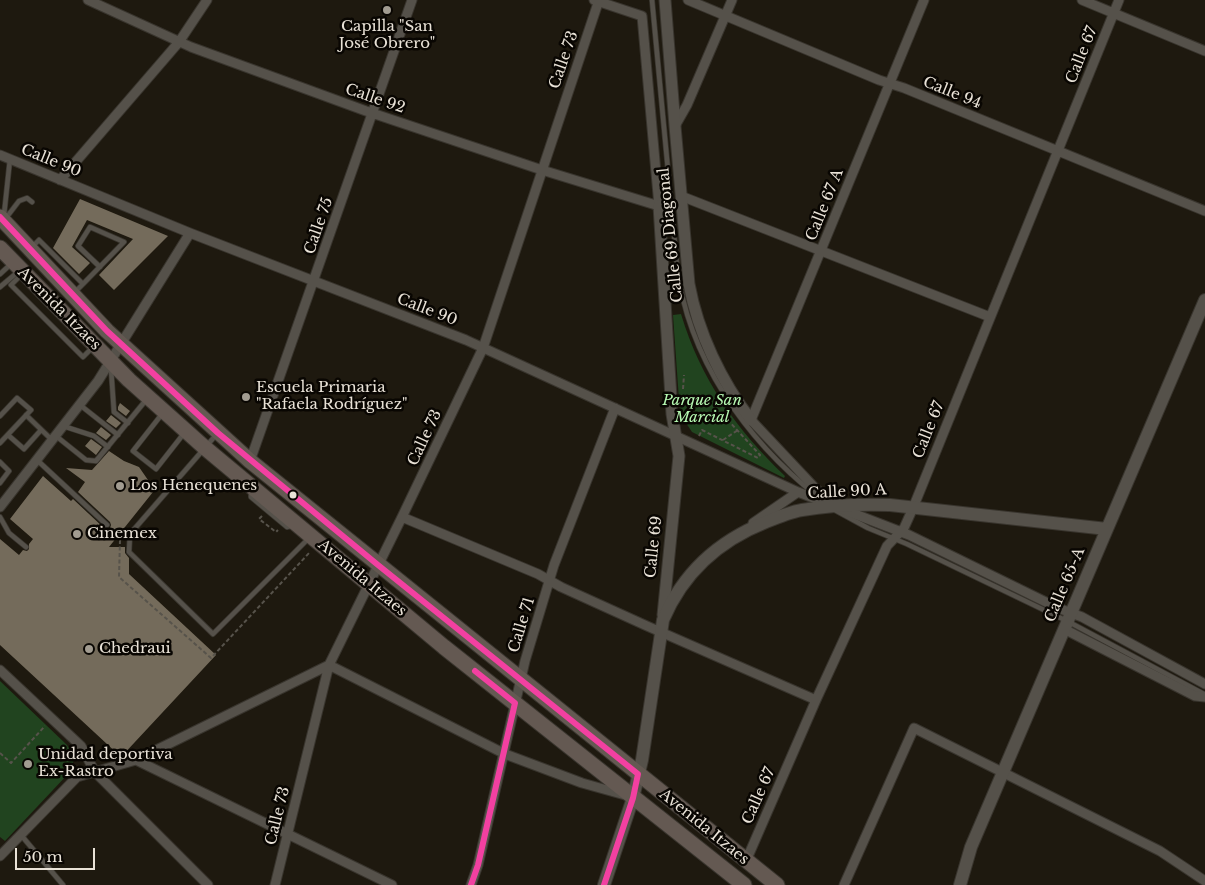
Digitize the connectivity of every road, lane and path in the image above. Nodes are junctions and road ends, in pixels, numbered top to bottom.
1 (88, 0) edge
2 (207, 0) edge
3 (412, 0) edge
4 (652, 0) edge
5 (666, 0) edge
6 (688, 0) edge
7 (732, 0) edge
8 (924, 0) edge
9 (1082, 0) edge
10 (1119, 0) edge
11 (597, 1) edge
12 (1114, 14) junction
13 (726, 16) junction
14 (179, 42) junction
15 (1205, 51) edge
16 (890, 84) junction
17 (373, 113) junction
18 (675, 126) junction
19 (1058, 151) junction
20 (3, 157) edge
21 (542, 170) junction
22 (60, 180) junction
23 (681, 196) junction
24 (32, 202) dead end
25 (659, 206) junction
26 (1205, 211) edge
27 (2, 219) edge
28 (190, 233) junction
29 (30, 250) junction
30 (821, 251) junction
31 (10, 261) edge
32 (100, 267) junction
33 (0, 274) edge
34 (314, 281) junction
35 (83, 284) junction
36 (0, 287) edge
37 (72, 295) junction
38 (1205, 300) edge
39 (990, 317) junction
40 (121, 344) junction
41 (483, 348) junction
42 (110, 361) junction
43 (684, 375) dead end
44 (683, 389) dead end
45 (149, 397) junction
46 (80, 405) junction
47 (615, 408) junction
48 (164, 411) junction
49 (26, 415) junction
50 (0, 416) edge
51 (726, 418) dead end
52 (751, 420) junction
53 (128, 423) junction
54 (63, 426) junction
55 (41, 430) junction
56 (738, 430) junction
57 (186, 431) junction
58 (218, 433) junction
59 (8, 434) junction
60 (118, 435) junction
61 (675, 436) junction
62 (54, 438) junction
63 (698, 438) dead end
64 (722, 440) junction
65 (0, 443) edge
66 (108, 447) junction
67 (205, 452) junction
68 (36, 460) junction
69 (250, 461) junction
70 (0, 462) edge
71 (0, 482) edge
72 (798, 492) junction
73 (831, 505) junction
74 (0, 507) edge
75 (913, 508) junction
76 (264, 513) dead end
77 (0, 517) edge
78 (402, 517) junction
79 (107, 526) dead end
80 (281, 526) dead end
81 (1106, 529) junction
82 (902, 533) junction
83 (120, 540) dead end
84 (313, 542) junction
85 (726, 542) junction
86 (26, 547) dead end
87 (378, 565) junction
88 (550, 580) junction
89 (369, 583) junction
90 (1067, 621) junction
91 (662, 626) junction
92 (329, 665) junction
93 (0, 670) edge
94 (521, 680) junction
95 (1205, 684) edge
96 (1205, 696) edge
97 (816, 700) junction
98 (515, 703) junction
99 (48, 723) dead end
100 (0, 753) edge
101 (505, 754) junction
102 (136, 760) junction
103 (95, 772) junction
104 (1002, 772) junction
105 (638, 774) junction
106 (633, 798) junction
107 (288, 833) junction
108 (21, 835) junction
109 (0, 856) edge
110 (746, 861) junction
111 (1205, 881) edge
112 (740, 884) edge
113 (846, 884) edge
114 (63, 885) edge
115 (208, 885) edge
116 (275, 885) edge
117 (392, 885) edge
118 (470, 885) edge
119 (604, 885) edge
120 (777, 885) edge
121 (960, 885) edge

1 - 14 street, Calle 92
2 - 14 street
3 - 17 street, Calle 75
4 - 73 lane
5 - 18 street, Calle 69 Diagonal
6 - 13 street, Calle 94
7 - 13 street
8 - 16 street, Calle 67 A
9 - 12 street
10 - 12 street, Calle 67
11 - 21 street, Calle 73
11 - 25 street
12 - 15 street
12 - 19 street, Calle 67
13 - 16 street, Calle 94
13 - 18 street
14 - 17 street, Calle 92
14 - 22 street
16 - 19 street, Calle 94
16 - 30 street, Calle 67 A
17 - 21 street, Calle 92
17 - 34 street, Calle 75
18 - 23 street, Calle 69 Diagonal
19 - 26 street, Calle 94
19 - 39 street, Calle 67
20 - 22 street, Calle 90
20 - 27 lane
21 - 25 street, Calle 92
21 - 41 street, Calle 73
22 - 28 street, Calle 90
23 - 30 street
23 - 52 street, Calle 69 Diagonal
24 - 27 lane
25 - 61 street, Calle 69
27 - 29 main road, Avenida Itzaes
28 - 34 street, Calle 90
28 - 40 street
29 - 35 lane
29 - 37 main road, Avenida Itzaes
30 - 39 street
30 - 52 street, Calle 67 A
31 - 33 lane
31 - 36 lane
31 - 42 main road, Avenida Itzaes
32 - 32 lane
32 - 35 lane
34 - 41 street, Calle 90
34 - 69 street, Calle 75
35 - 37 lane
37 - 40 main road, Avenida Itzaes
38 - 81 main road, Calle 65-A
39 - 75 street, Calle 67
40 - 42 street
40 - 58 main road, Avenida Itzaes
41 - 47 street, Calle 90
41 - 78 street, Calle 73
42 - 45 main road, Avenida Itzaes
42 - 46 street
42 - 53 lane
43 - 44 path
45 - 48 main road, Avenida Itzaes
45 - 53 lane
46 - 54 street
46 - 60 lane
47 - 61 street, Calle 90
47 - 88 street, Calle 71
48 - 57 main road, Avenida Itzaes
48 - 57 lane
49 - 50 lane
49 - 55 lane
49 - 59 lane
51 - 56 path
52 - 73 street, Calle 69 Diagonal
53 - 60 lane
54 - 62 street
54 - 66 lane
55 - 59 lane
55 - 62 lane
56 - 64 path
56 - 64 path
57 - 67 main road, Avenida Itzaes
58 - 67 lane
58 - 69 main road, Avenida Itzaes
59 - 65 lane
60 - 66 lane
61 - 72 street, Calle 90
61 - 91 street, Calle 69
62 - 66 lane
62 - 68 street
63 - 64 path
67 - 84 main road, Avenida Itzaes
67 - 84 lane
68 - 74 street
68 - 79 lane
69 - 87 main road, Avenida Itzaes
70 - 71 lane
72 - 73 street, Calle 90
72 - 85 street
73 - 75 main road, Calle 90 A
73 - 82 street
73 - 85 main road, Calle 90 A
75 - 81 main road, Calle 90 A
75 - 82 street, Calle 67
76 - 80 path
77 - 86 lane
78 - 87 street, Calle 73
78 - 88 street
81 - 90 main road, Calle 65-A
82 - 90 street
82 - 90 lane
82 - 97 street, Calle 67
83 - 84 path
84 - 89 main road, Avenida Itzaes
85 - 91 main road, Calle 90 A
87 - 89 street, Calle 73
87 - 94 main road, Avenida Itzaes
88 - 91 street
88 - 94 street, Calle 71
89 - 92 street, Calle 73
89 - 98 main road, Avenida Itzaes
90 - 95 street
90 - 96 street
90 - 104 main road, Calle 65-A
91 - 97 street
91 - 105 main road, Calle 69
92 - 101 street
92 - 102 street
92 - 107 street, Calle 73
93 - 103 street
94 - 98 street, Calle 71
94 - 105 main road, Avenida Itzaes
97 - 110 street, Calle 67
98 - 101 street, Calle 71
98 - 106 main road, Avenida Itzaes
99 - 100 path
101 - 106 street
101 - 118 street, Calle 71
102 - 103 street
102 - 107 street
103 - 108 street
103 - 115 street
104 - 111 street
104 - 113 street
104 - 121 main road, Calle 65-A
105 - 106 main road, Calle 69
105 - 110 main road, Avenida Itzaes
106 - 112 main road, Avenida Itzaes
106 - 119 main road, Calle 69
107 - 116 street, Calle 73
107 - 117 street
108 - 109 street
108 - 114 lane
110 - 120 main road, Avenida Itzaes

